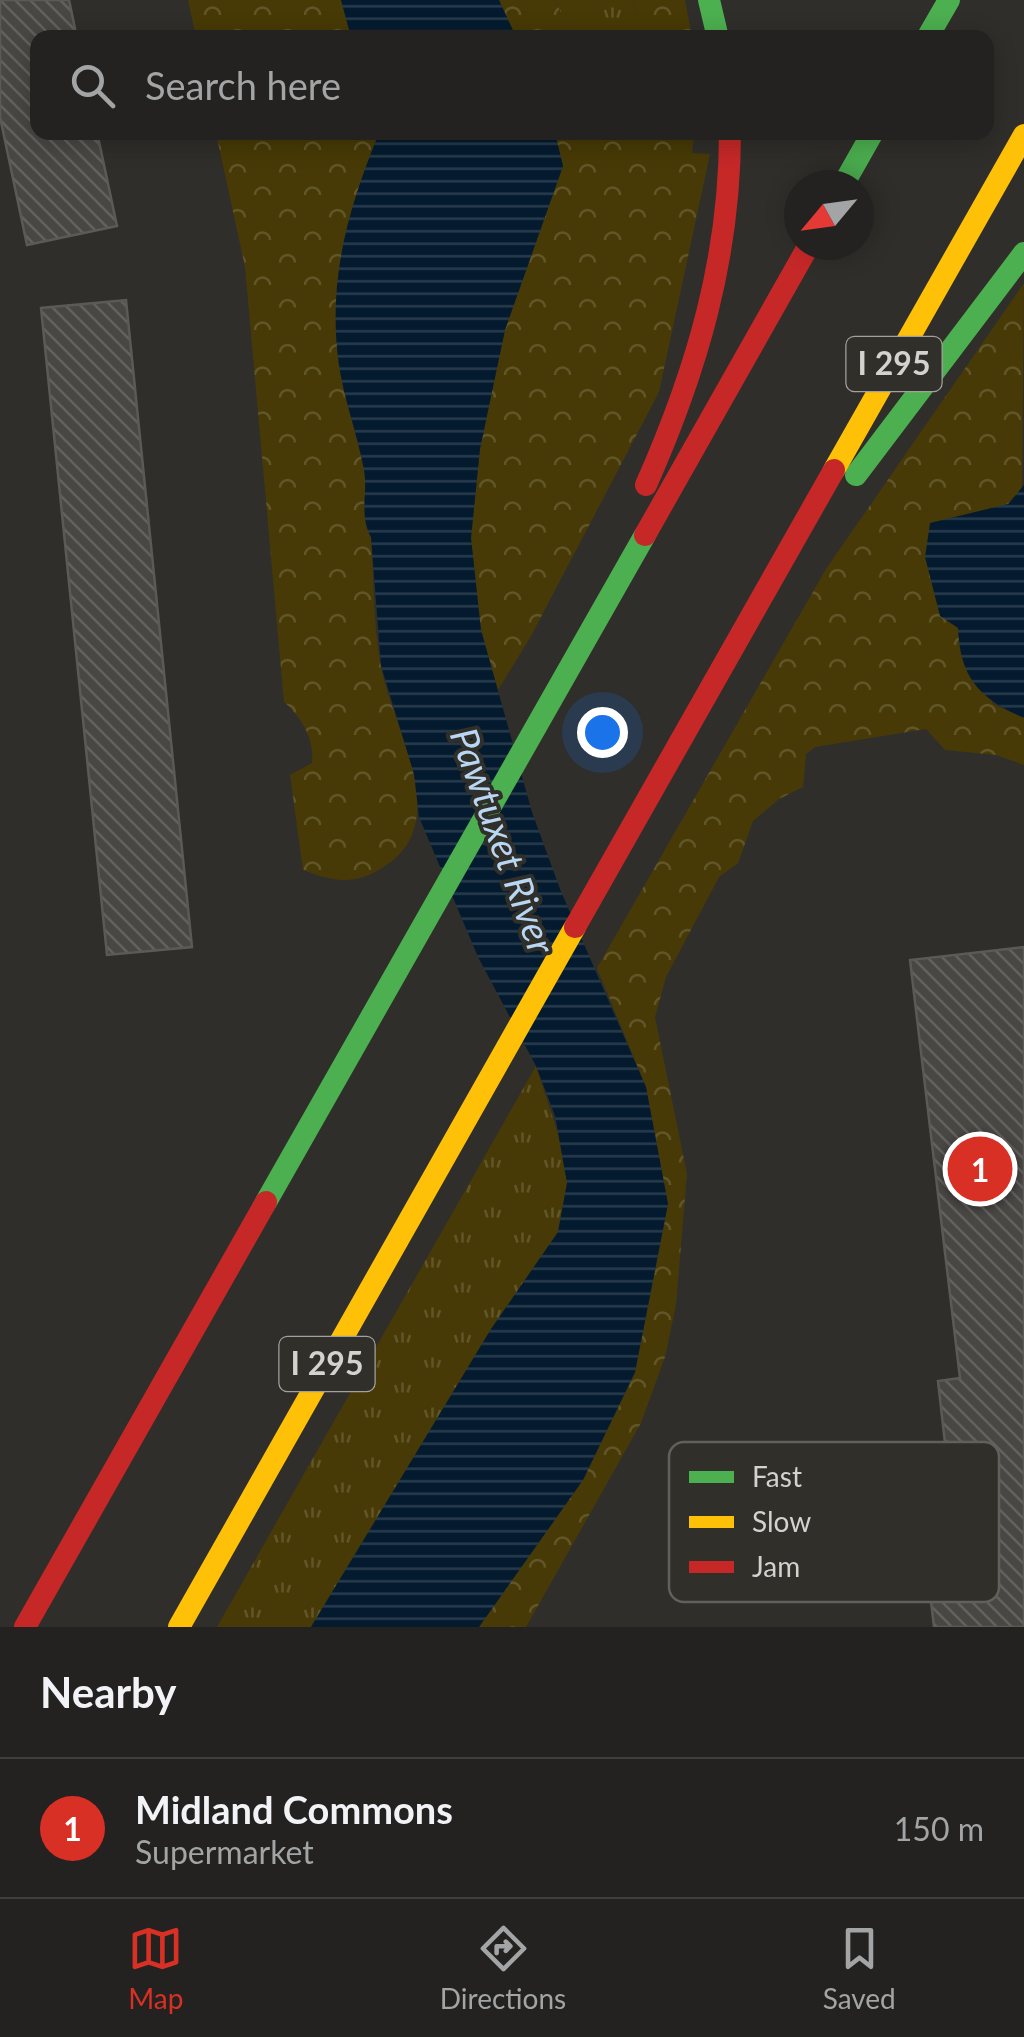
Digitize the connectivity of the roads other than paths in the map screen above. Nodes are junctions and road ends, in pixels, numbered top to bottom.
1 (709, 0) edge
2 (948, 0) edge
3 (716, 30) edge
4 (931, 30) edge
5 (1024, 135) edge
6 (730, 140) edge
7 (868, 140) edge
8 (851, 170) edge
9 (1024, 253) edge
10 (800, 260) edge
11 (765, 593) junction
12 (576, 656) junction
13 (180, 1354) junction
14 (10, 1606) dead end
15 (24, 1627) edge
16 (178, 1627) edge

1 - 3 highway
2 - 4 highway
5 - 11 highway, I 295
6 - 12 highway
7 - 8 highway
9 - 11 highway
10 - 12 highway
11 - 16 highway, I 295
12 - 13 highway
13 - 14 highway
13 - 15 highway

